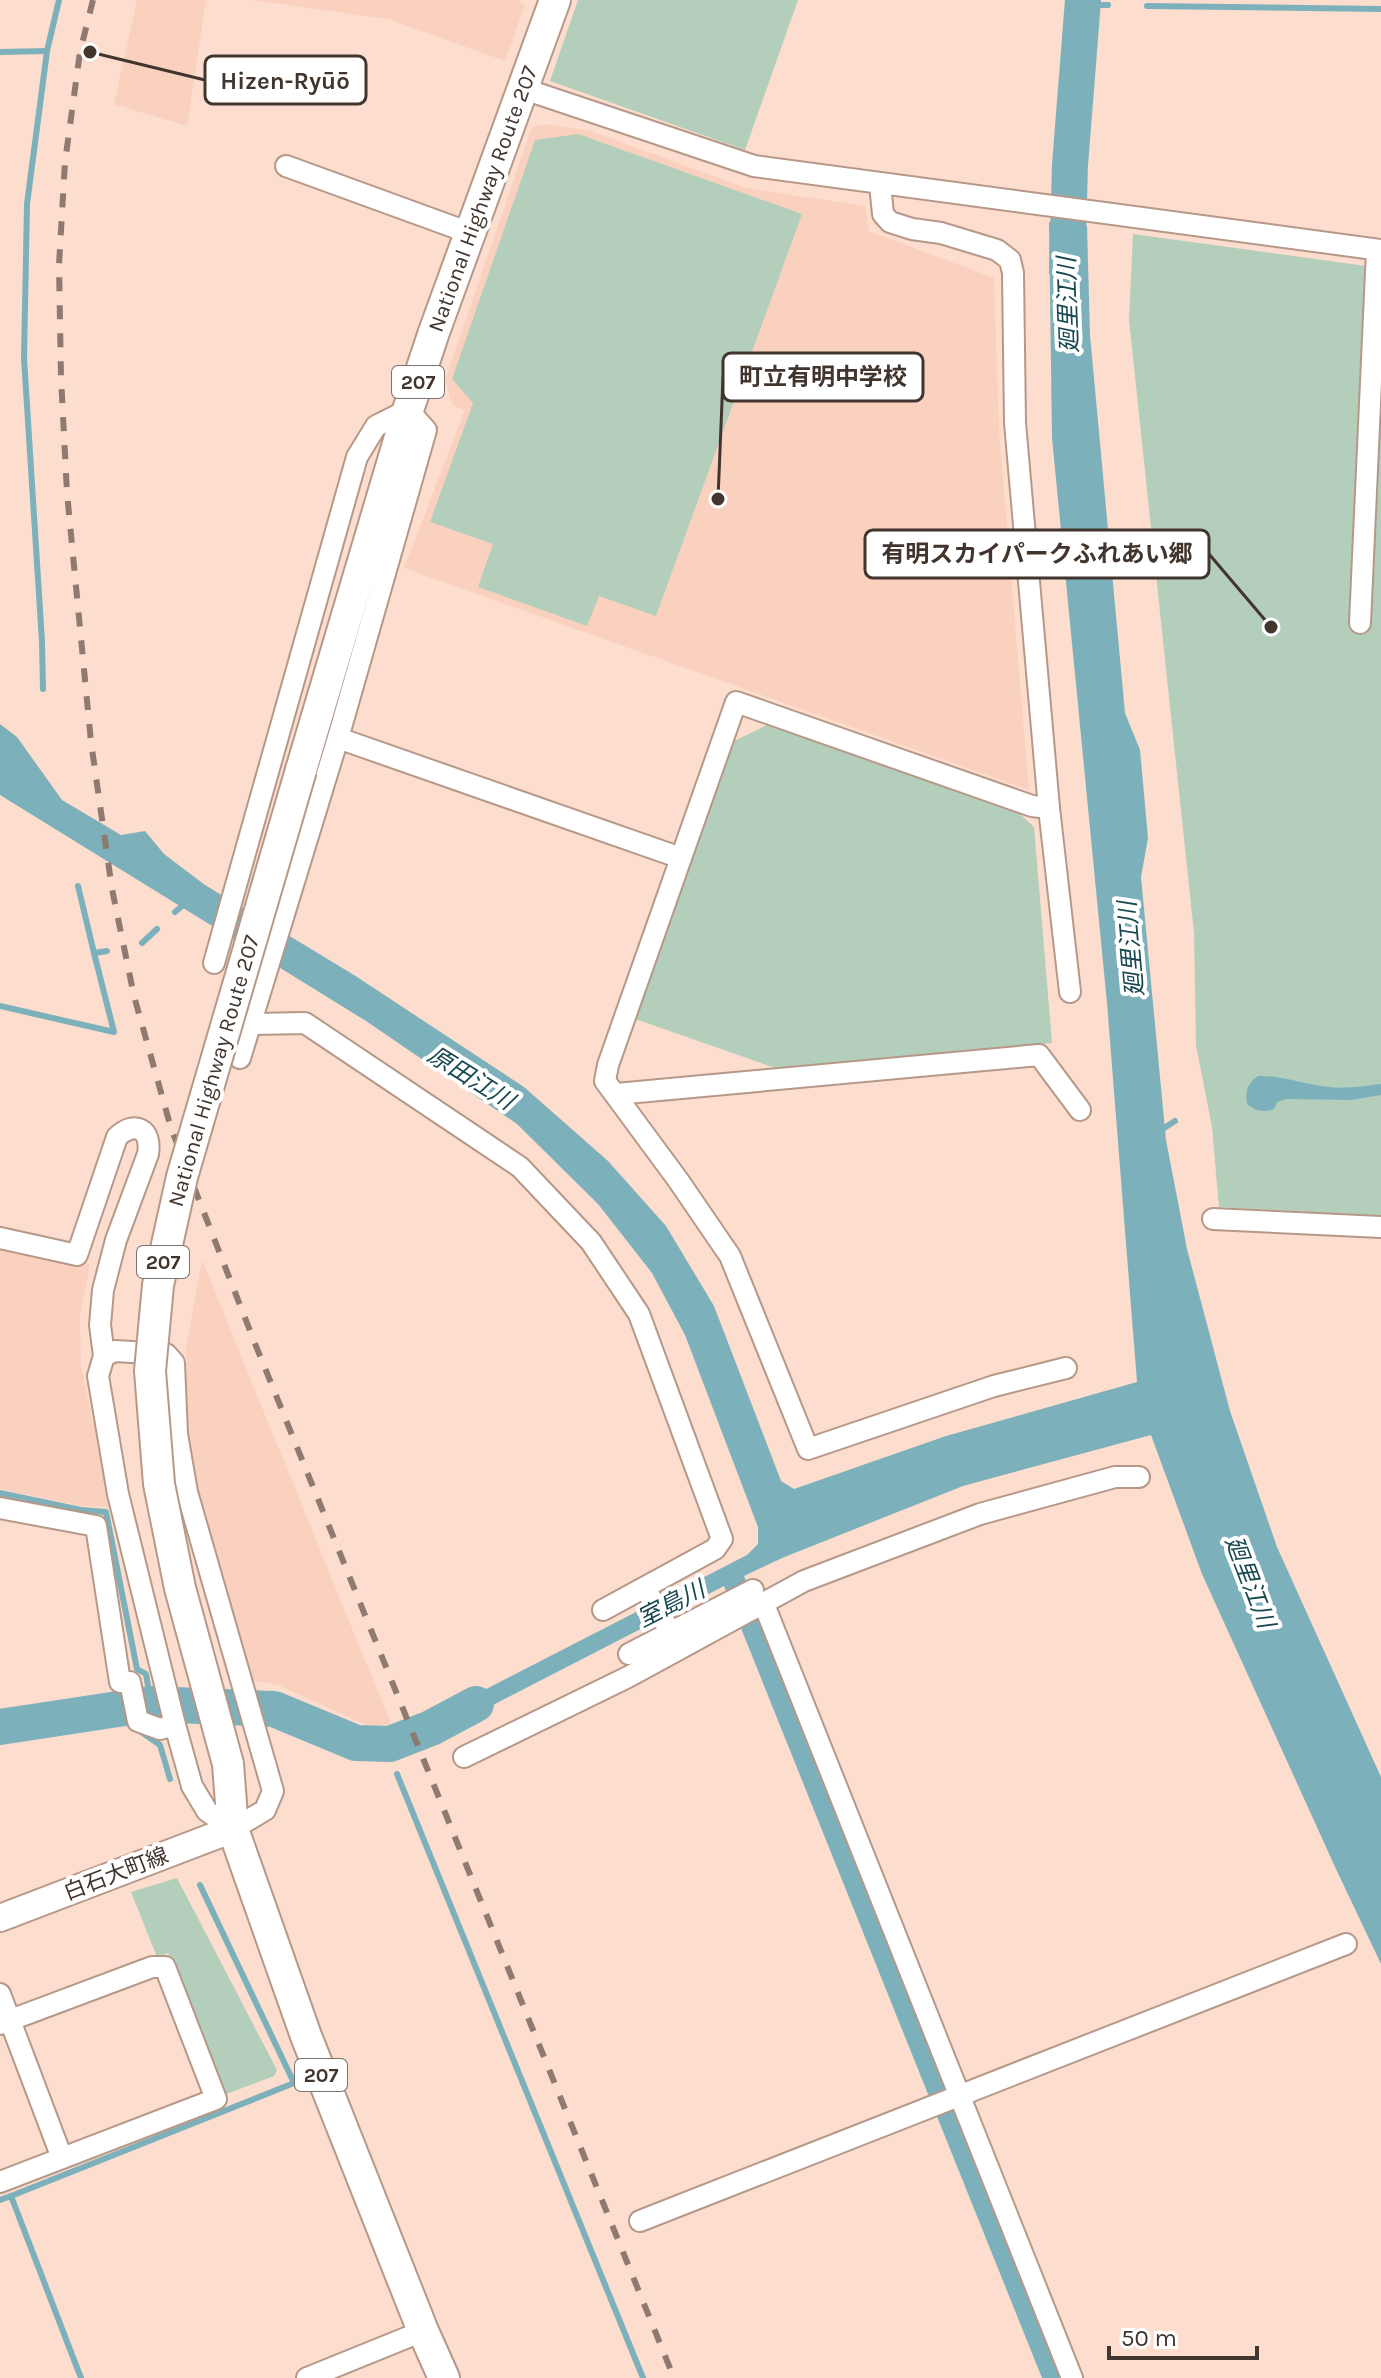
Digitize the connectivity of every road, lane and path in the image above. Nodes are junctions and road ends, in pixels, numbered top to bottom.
1 (555, 0) edge
2 (524, 89) junction
3 (286, 166) dead end
4 (880, 184) junction
5 (470, 233) junction
6 (1379, 250) edge
7 (408, 410) junction
8 (1360, 623) dead end
9 (338, 738) junction
10 (1049, 808) junction
11 (681, 858) junction
12 (214, 963) dead end
13 (1070, 992) dead end
14 (250, 1024) junction
15 (240, 1058) dead end
16 (616, 1094) junction
17 (1080, 1110) dead end
18 (1213, 1219) dead end
19 (1381, 1227) edge
20 (0, 1238) edge
21 (104, 1356) junction
22 (1066, 1368) dead end
23 (1139, 1477) dead end
24 (0, 1508) edge
25 (645, 1588) junction
26 (758, 1596) junction
27 (603, 1610) dead end
28 (730, 1611) junction
29 (671, 1633) junction
30 (629, 1654) dead end
31 (175, 1725) junction
32 (464, 1757) dead end
33 (233, 1829) junction
34 (0, 1918) edge
35 (1346, 1944) dead end
36 (0, 1994) edge
37 (5, 2022) edge
38 (960, 2096) junction
39 (62, 2158) junction
40 (0, 2182) edge
41 (640, 2221) dead end
42 (423, 2331) junction
43 (307, 2378) edge
44 (444, 2378) edge
45 (1072, 2378) edge

1 - 2 highway, National Highway Route 207 / 207
2 - 4 street
2 - 5 highway, National Highway Route 207 / 207
3 - 5 street
4 - 6 street
4 - 10 street
5 - 7 highway, National Highway Route 207 / 207
6 - 8 street
7 - 9 street
7 - 12 street
7 - 33 highway, National Highway Route 207 / 207, bridge
9 - 11 street
9 - 14 street
10 - 11 street
10 - 13 street
11 - 16 street
14 - 15 street
14 - 25 street
16 - 17 street
16 - 22 street
18 - 19 street
20 - 21 street
21 - 31 street
21 - 33 street
23 - 26 street
24 - 31 street
25 - 27 street
25 - 29 street
26 - 28 street
26 - 38 street
28 - 29 street
28 - 32 street
29 - 30 street
31 - 33 street
33 - 34 main road, 白石大町線
33 - 42 highway, National Highway Route 207 / 207
35 - 38 street
36 - 37 street
37 - 39 street
37 - 39 street
38 - 41 street
38 - 45 street
39 - 40 street
42 - 43 street
42 - 44 highway, National Highway Route 207 / 207

